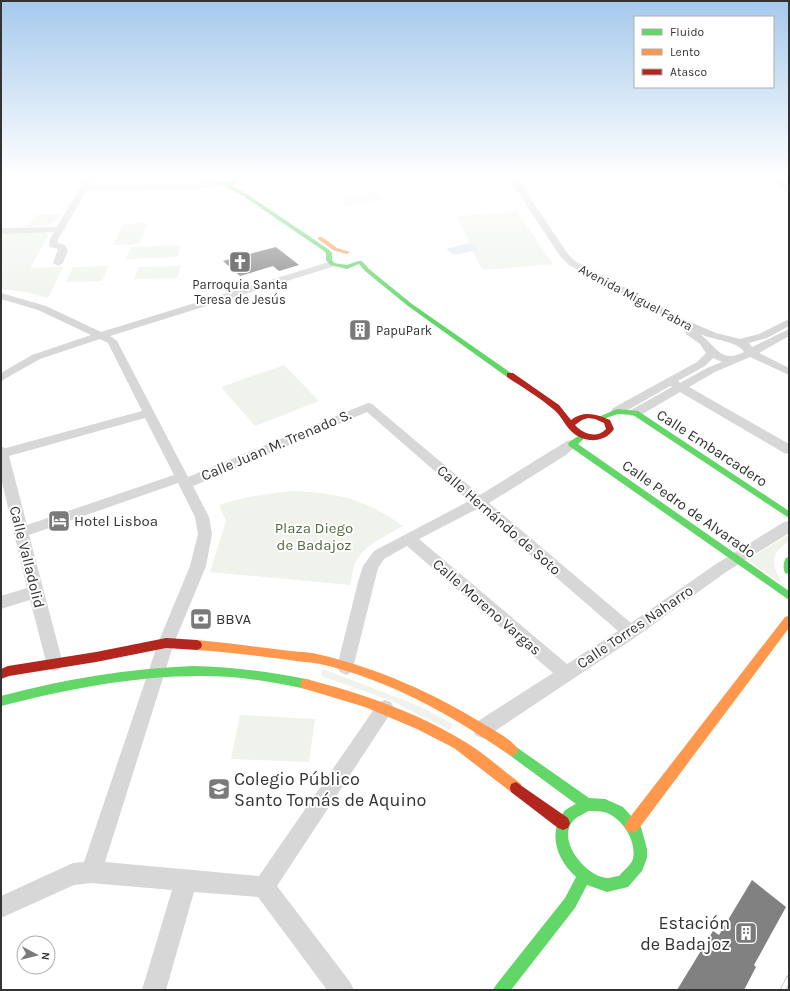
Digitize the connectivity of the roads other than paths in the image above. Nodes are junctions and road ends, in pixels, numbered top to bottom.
1 (63, 223) edge
2 (287, 223) edge
3 (298, 223) edge
4 (535, 223) edge
5 (543, 223) edge
6 (60, 229) junction
7 (1, 231) edge
8 (346, 252) junction
9 (331, 261) junction
10 (360, 262) junction
11 (58, 263) dead end
12 (343, 267) junction
13 (1, 296) edge
14 (410, 305) junction
15 (789, 322) edge
16 (76, 323) junction
17 (789, 332) edge
18 (101, 335) junction
19 (727, 340) junction
20 (81, 341) junction
21 (740, 342) junction
22 (761, 347) junction
23 (711, 351) junction
24 (743, 357) junction
25 (766, 360) junction
26 (789, 372) edge
27 (1, 378) edge
28 (675, 384) junction
29 (368, 407) joint
30 (557, 408) junction
31 (618, 410) junction
32 (148, 413) junction
33 (641, 414) junction
34 (586, 416) junction
35 (600, 418) junction
36 (571, 425) junction
37 (609, 425) junction
38 (578, 440) junction
39 (789, 450) edge
40 (1, 453) edge
41 (182, 480) junction
42 (478, 502) junction
43 (789, 515) edge
44 (789, 526) edge
45 (22, 532) junction
46 (408, 539) junction
47 (736, 559) junction
48 (789, 561) edge
49 (789, 570) edge
50 (36, 591) junction
51 (789, 596) edge
52 (1, 603) edge
53 (789, 620) edge
54 (630, 632) junction
55 (166, 643) junction
56 (54, 664) junction
57 (346, 667) junction
58 (156, 672) junction
59 (1, 674) edge
60 (566, 674) junction
61 (1, 702) edge
62 (385, 708) junction
63 (482, 729) junction
64 (587, 804) junction
65 (563, 823) junction
66 (632, 826) junction
67 (91, 872) junction
68 (584, 877) junction
69 (186, 881) junction
70 (264, 887) junction
71 (1, 907) edge
72 (154, 990) edge
73 (342, 990) edge
74 (501, 990) edge

1 - 6 street
2 - 9 main road
3 - 8 main road
4 - 23 street, Avenida Miguel Fabra
5 - 19 street, Avenida Miguel Fabra
6 - 7 street
6 - 11 street
8 - 9 main road
8 - 10 main road
9 - 12 main road
9 - 18 street
10 - 12 main road
10 - 14 main road
12 - 14 main road
13 - 16 street
14 - 30 main road
15 - 21 street
16 - 18 street
16 - 20 street
17 - 22 street
18 - 20 street
18 - 32 street
19 - 21 street, Avenida Miguel Fabra
19 - 23 street
20 - 27 street
21 - 24 street
22 - 24 street
22 - 25 street
23 - 24 street, Avenida Miguel Fabra
23 - 28 street
24 - 25 street
24 - 28 street
25 - 26 street
28 - 31 street
28 - 33 street
28 - 39 street
29 - 41 street, Calle Juan M. Trenado S.
29 - 42 street, Calle Hernándo de Soto
30 - 34 main road
30 - 36 main road
31 - 33 main road, Calle Embarcadero
31 - 35 main road
32 - 40 street
32 - 41 street
33 - 37 main road
33 - 43 main road, Calle Embarcadero
34 - 35 main road
34 - 36 main road
35 - 37 main road
36 - 38 main road, Calle Pedro de Alvarado
37 - 38 main road
38 - 42 street
38 - 47 main road, Calle Pedro de Alvarado
40 - 45 street, Calle Valladolid
41 - 45 street, Calle Juan M. Trenado S.
41 - 55 street
42 - 46 street
42 - 54 street, Calle Hernándo de Soto
44 - 47 street, Calle Torres Naharro
45 - 50 street, Calle Valladolid
46 - 57 street
46 - 60 street, Calle Moreno Vargas
47 - 51 main road, Calle Pedro de Alvarado
47 - 54 street, Calle Torres Naharro
48 - 49 main road
50 - 52 street
50 - 56 street, Calle Valladolid
53 - 66 main road
54 - 60 street, Calle Torres Naharro
55 - 56 main road
55 - 57 main road
55 - 58 street
56 - 59 main road
57 - 63 main road
58 - 61 main road
58 - 62 main road
58 - 67 street
60 - 63 street, Calle Torres Naharro
62 - 65 main road
62 - 70 street
63 - 64 main road
64 - 65 main road
64 - 66 main road
65 - 68 main road
66 - 68 main road
67 - 69 street
67 - 71 street
68 - 74 main road
69 - 70 street
69 - 72 street
70 - 73 street

